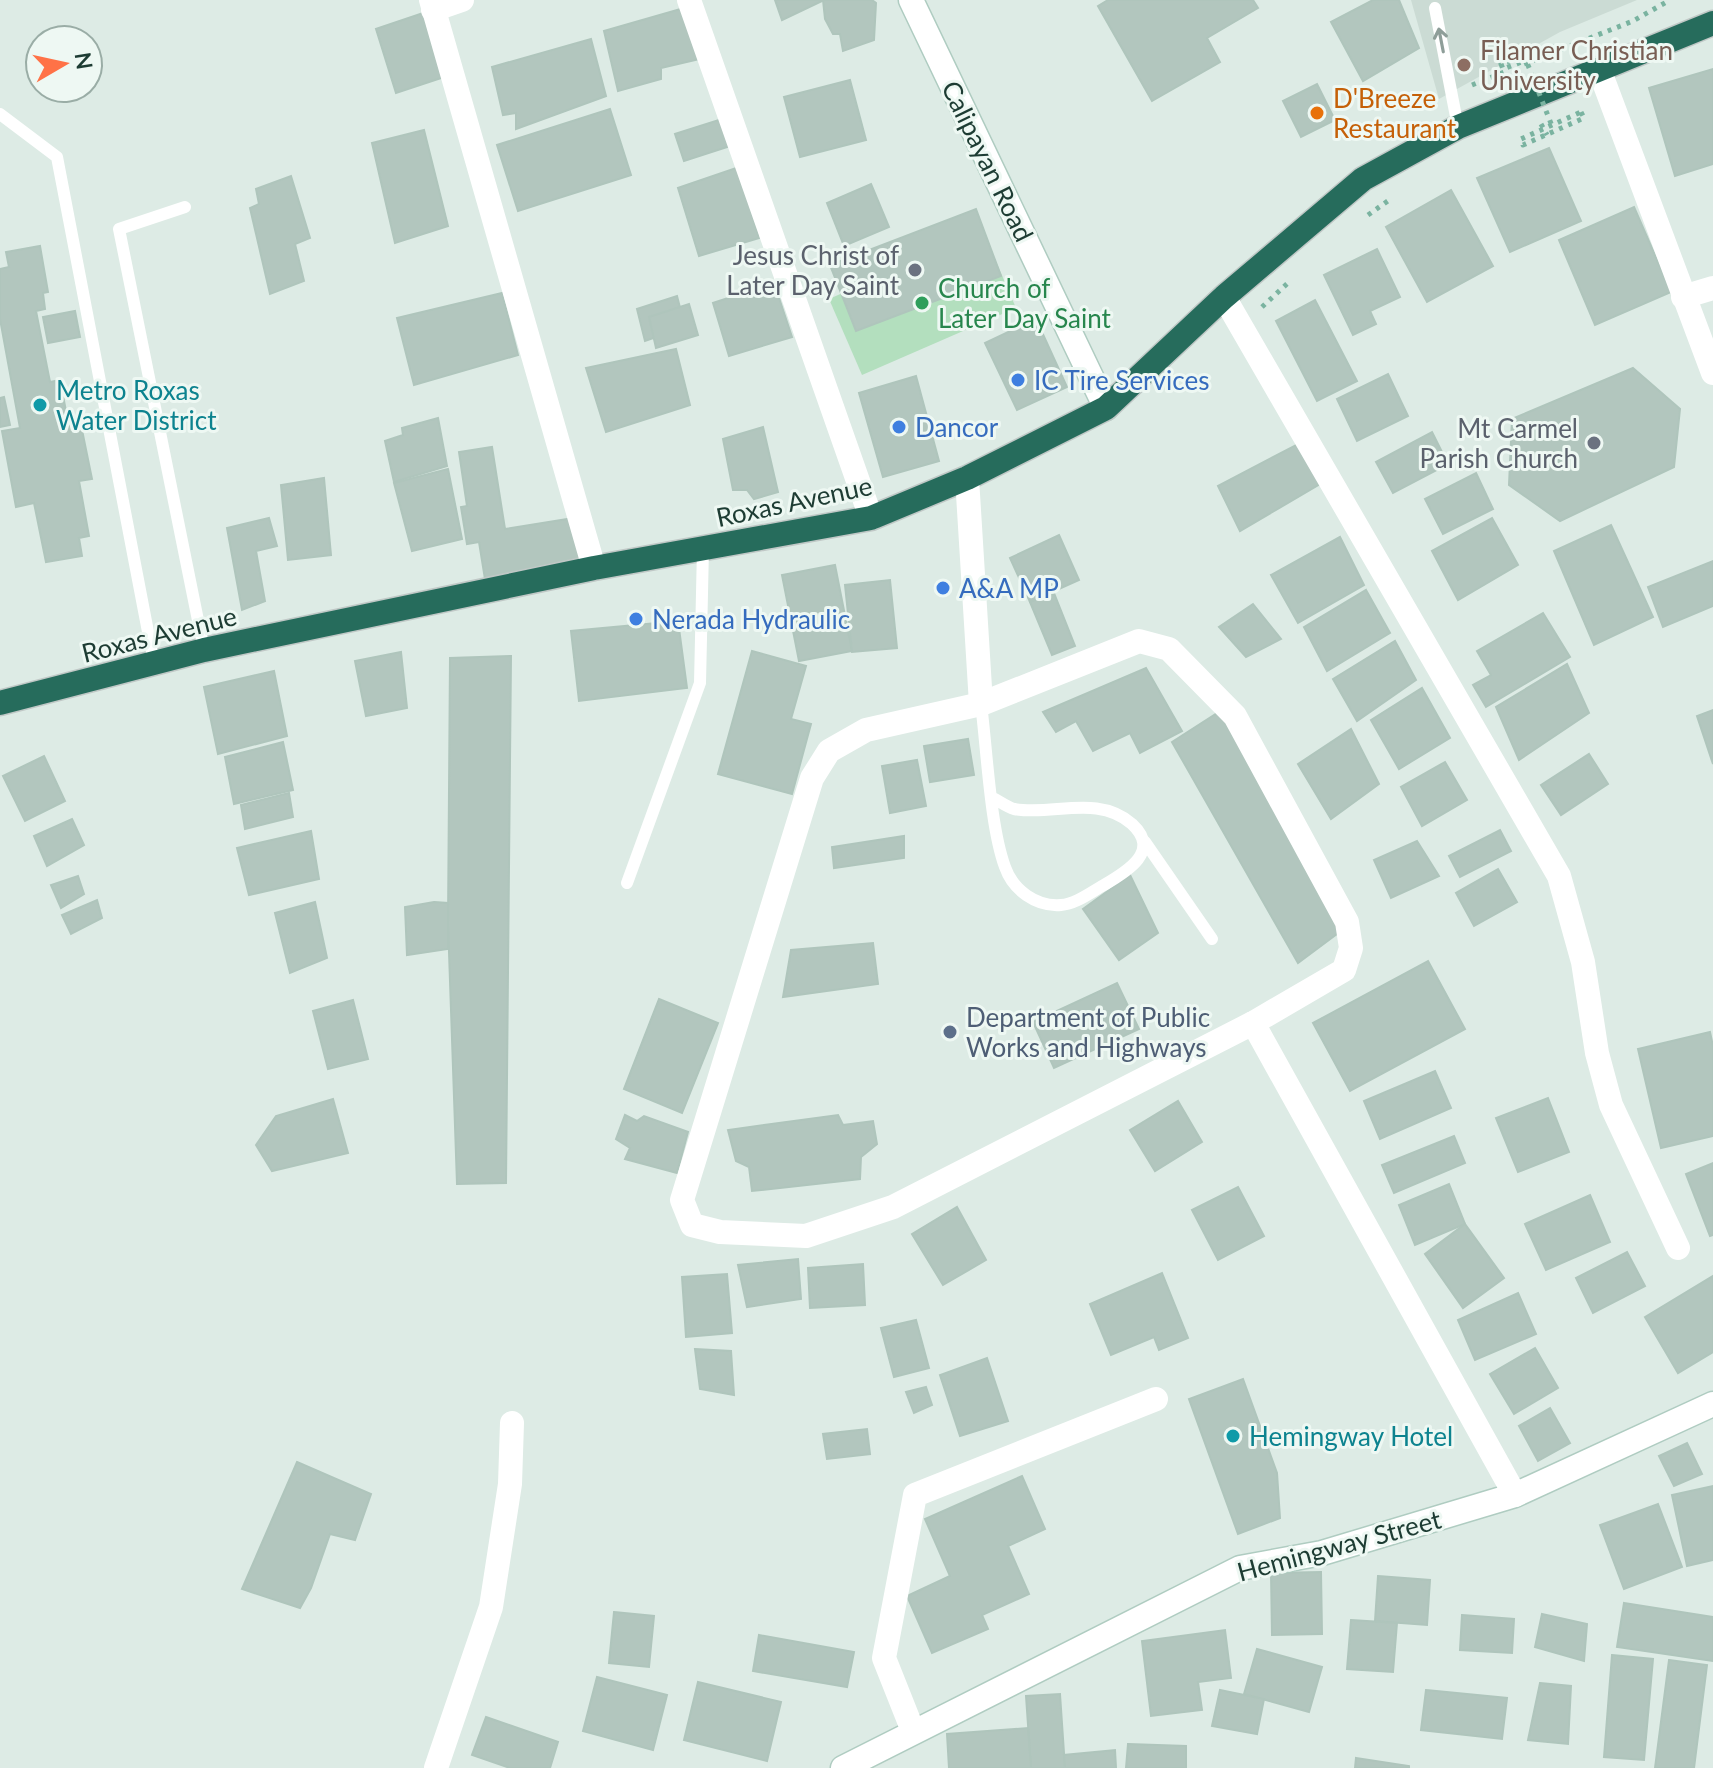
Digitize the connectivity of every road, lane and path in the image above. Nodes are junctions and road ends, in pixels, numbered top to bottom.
1 (462, 0) edge
2 (689, 0) edge
3 (911, 0) edge
4 (1670, 0) edge
5 (432, 5) edge
6 (1435, 8) dead end
7 (1713, 23) edge
8 (1524, 60) junction
9 (1599, 69) junction
10 (1452, 94) junction
11 (0, 114) edge
12 (1552, 126) junction
13 (1458, 127) junction
14 (1547, 135) junction
15 (1514, 136) dead end
16 (1396, 195) dead end
17 (185, 207) dead end
18 (1363, 218) dead end
19 (1296, 276) dead end
20 (1713, 288) edge
21 (1224, 297) junction
22 (1683, 297) junction
23 (1240, 326) junction
24 (1713, 373) edge
25 (1106, 408) junction
26 (967, 478) junction
27 (871, 518) junction
28 (703, 548) junction
29 (594, 568) junction
30 (204, 650) junction
31 (154, 663) junction
32 (0, 703) edge
33 (981, 704) junction
34 (993, 798) junction
35 (1145, 842) junction
36 (627, 883) dead end
37 (1212, 939) dead end
38 (1253, 1023) junction
39 (1678, 1248) dead end
40 (1156, 1399) dead end
41 (1713, 1404) edge
42 (512, 1423) dead end
43 (1515, 1495) junction
44 (913, 1731) junction
45 (436, 1768) edge
46 (843, 1768) edge

1 - 5 street
2 - 27 street
3 - 25 street, Calipayan Road
4 - 8 path
5 - 29 street
10 -> 6 lane
7 - 9 highway, Roxas Avenue
8 - 8 path
8 - 10 path
8 - 12 path, bridge
9 - 13 highway, Roxas Avenue
9 - 22 street
10 - 13 lane
11 - 31 lane
12 - 14 path
12 - 14 path
13 - 21 highway, Roxas Avenue
14 - 15 path
16 - 18 path
17 - 30 lane
19 - 23 path
20 - 22 street
21 - 23 street
21 - 25 highway, Roxas Avenue
22 - 24 street
23 - 39 street
25 - 26 highway, Roxas Avenue
26 - 27 highway, Roxas Avenue
26 - 33 street
27 - 28 highway, Roxas Avenue
28 - 29 highway, Roxas Avenue
28 - 36 lane
29 - 30 highway, Roxas Avenue
30 - 31 highway, Roxas Avenue
31 - 32 highway, Roxas Avenue
33 - 34 lane
33 - 38 street
33 - 38 street
34 - 35 lane
34 - 35 lane
35 - 37 lane
38 - 43 street
40 - 44 street
41 - 43 street, Hemingway Street
42 - 45 street
43 - 44 street, Hemingway Street
44 - 46 street, Hemingway Street

